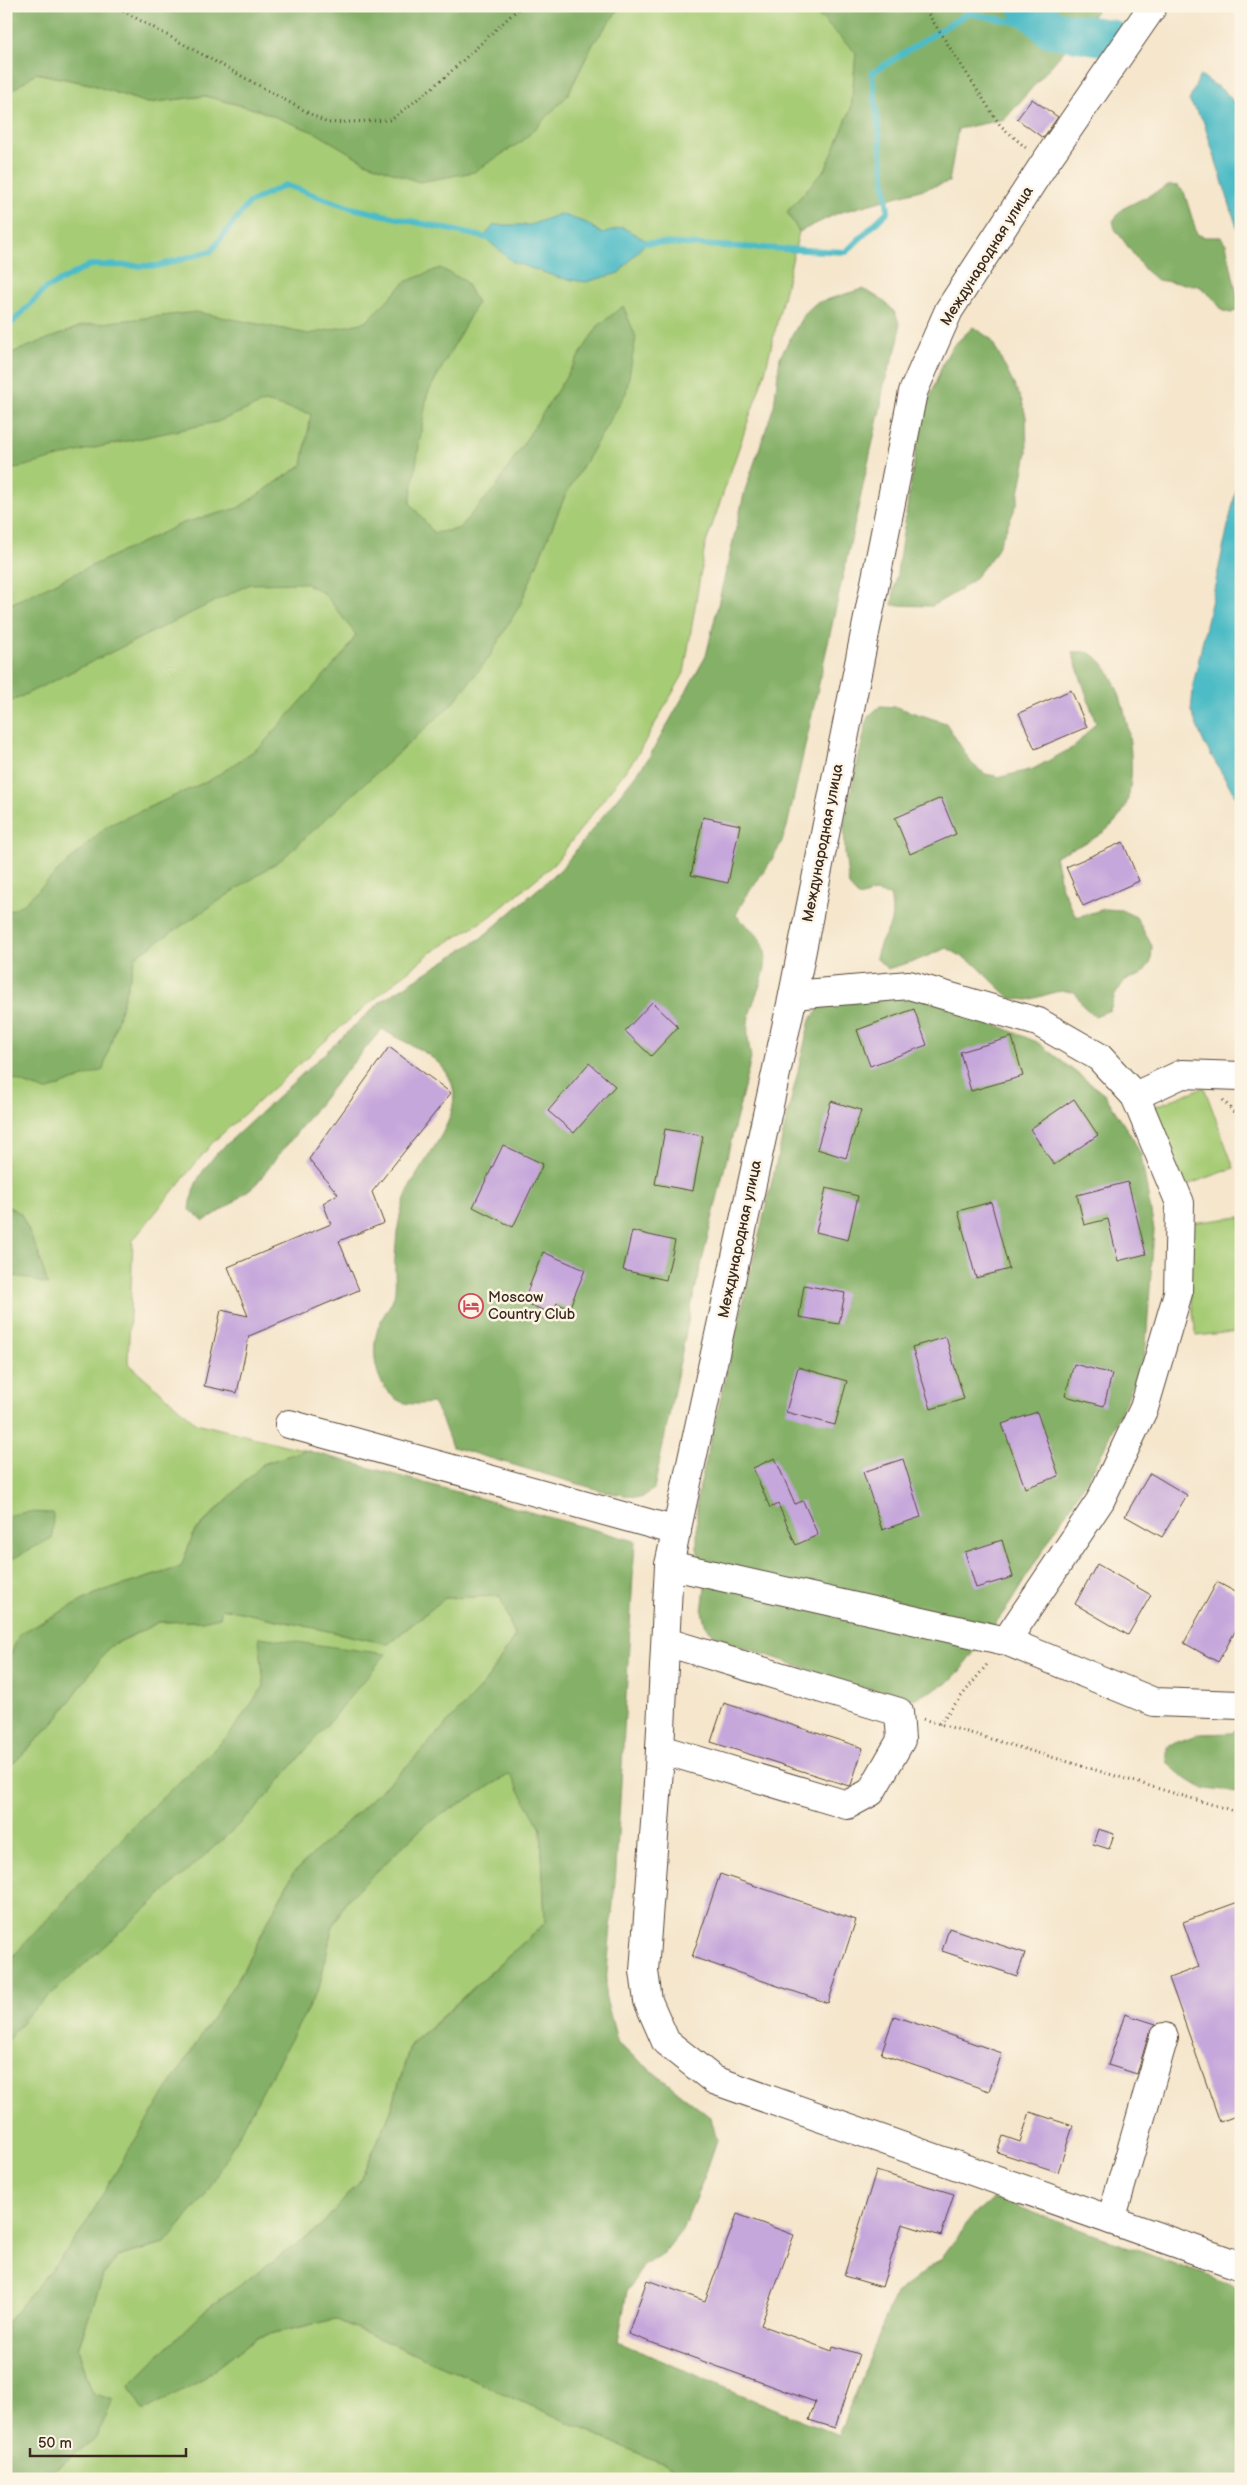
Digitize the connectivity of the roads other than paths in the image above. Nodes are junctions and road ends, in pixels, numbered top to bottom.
1 (1153, 6) edge
2 (793, 995) junction
3 (1241, 1076) edge
4 (1135, 1096) junction
5 (289, 1424) dead end
6 (677, 1531) junction
7 (669, 1565) junction
8 (1006, 1641) junction
9 (666, 1642) junction
10 (1241, 1705) edge
11 (660, 1749) junction
12 (1164, 2037) dead end
13 (1111, 2220) junction
14 (1238, 2257) edge

1 - 2 street, Международная улица
2 - 4 street
2 - 6 street, Международная улица
3 - 4 street
4 - 8 street
5 - 6 street
6 - 7 street, Международная улица
7 - 8 street
7 - 9 street, Международная улица
8 - 10 street
9 - 11 street, Международная улица
9 - 11 street
11 - 13 street, Международная улица
12 - 13 street
13 - 14 street, Международная улица

